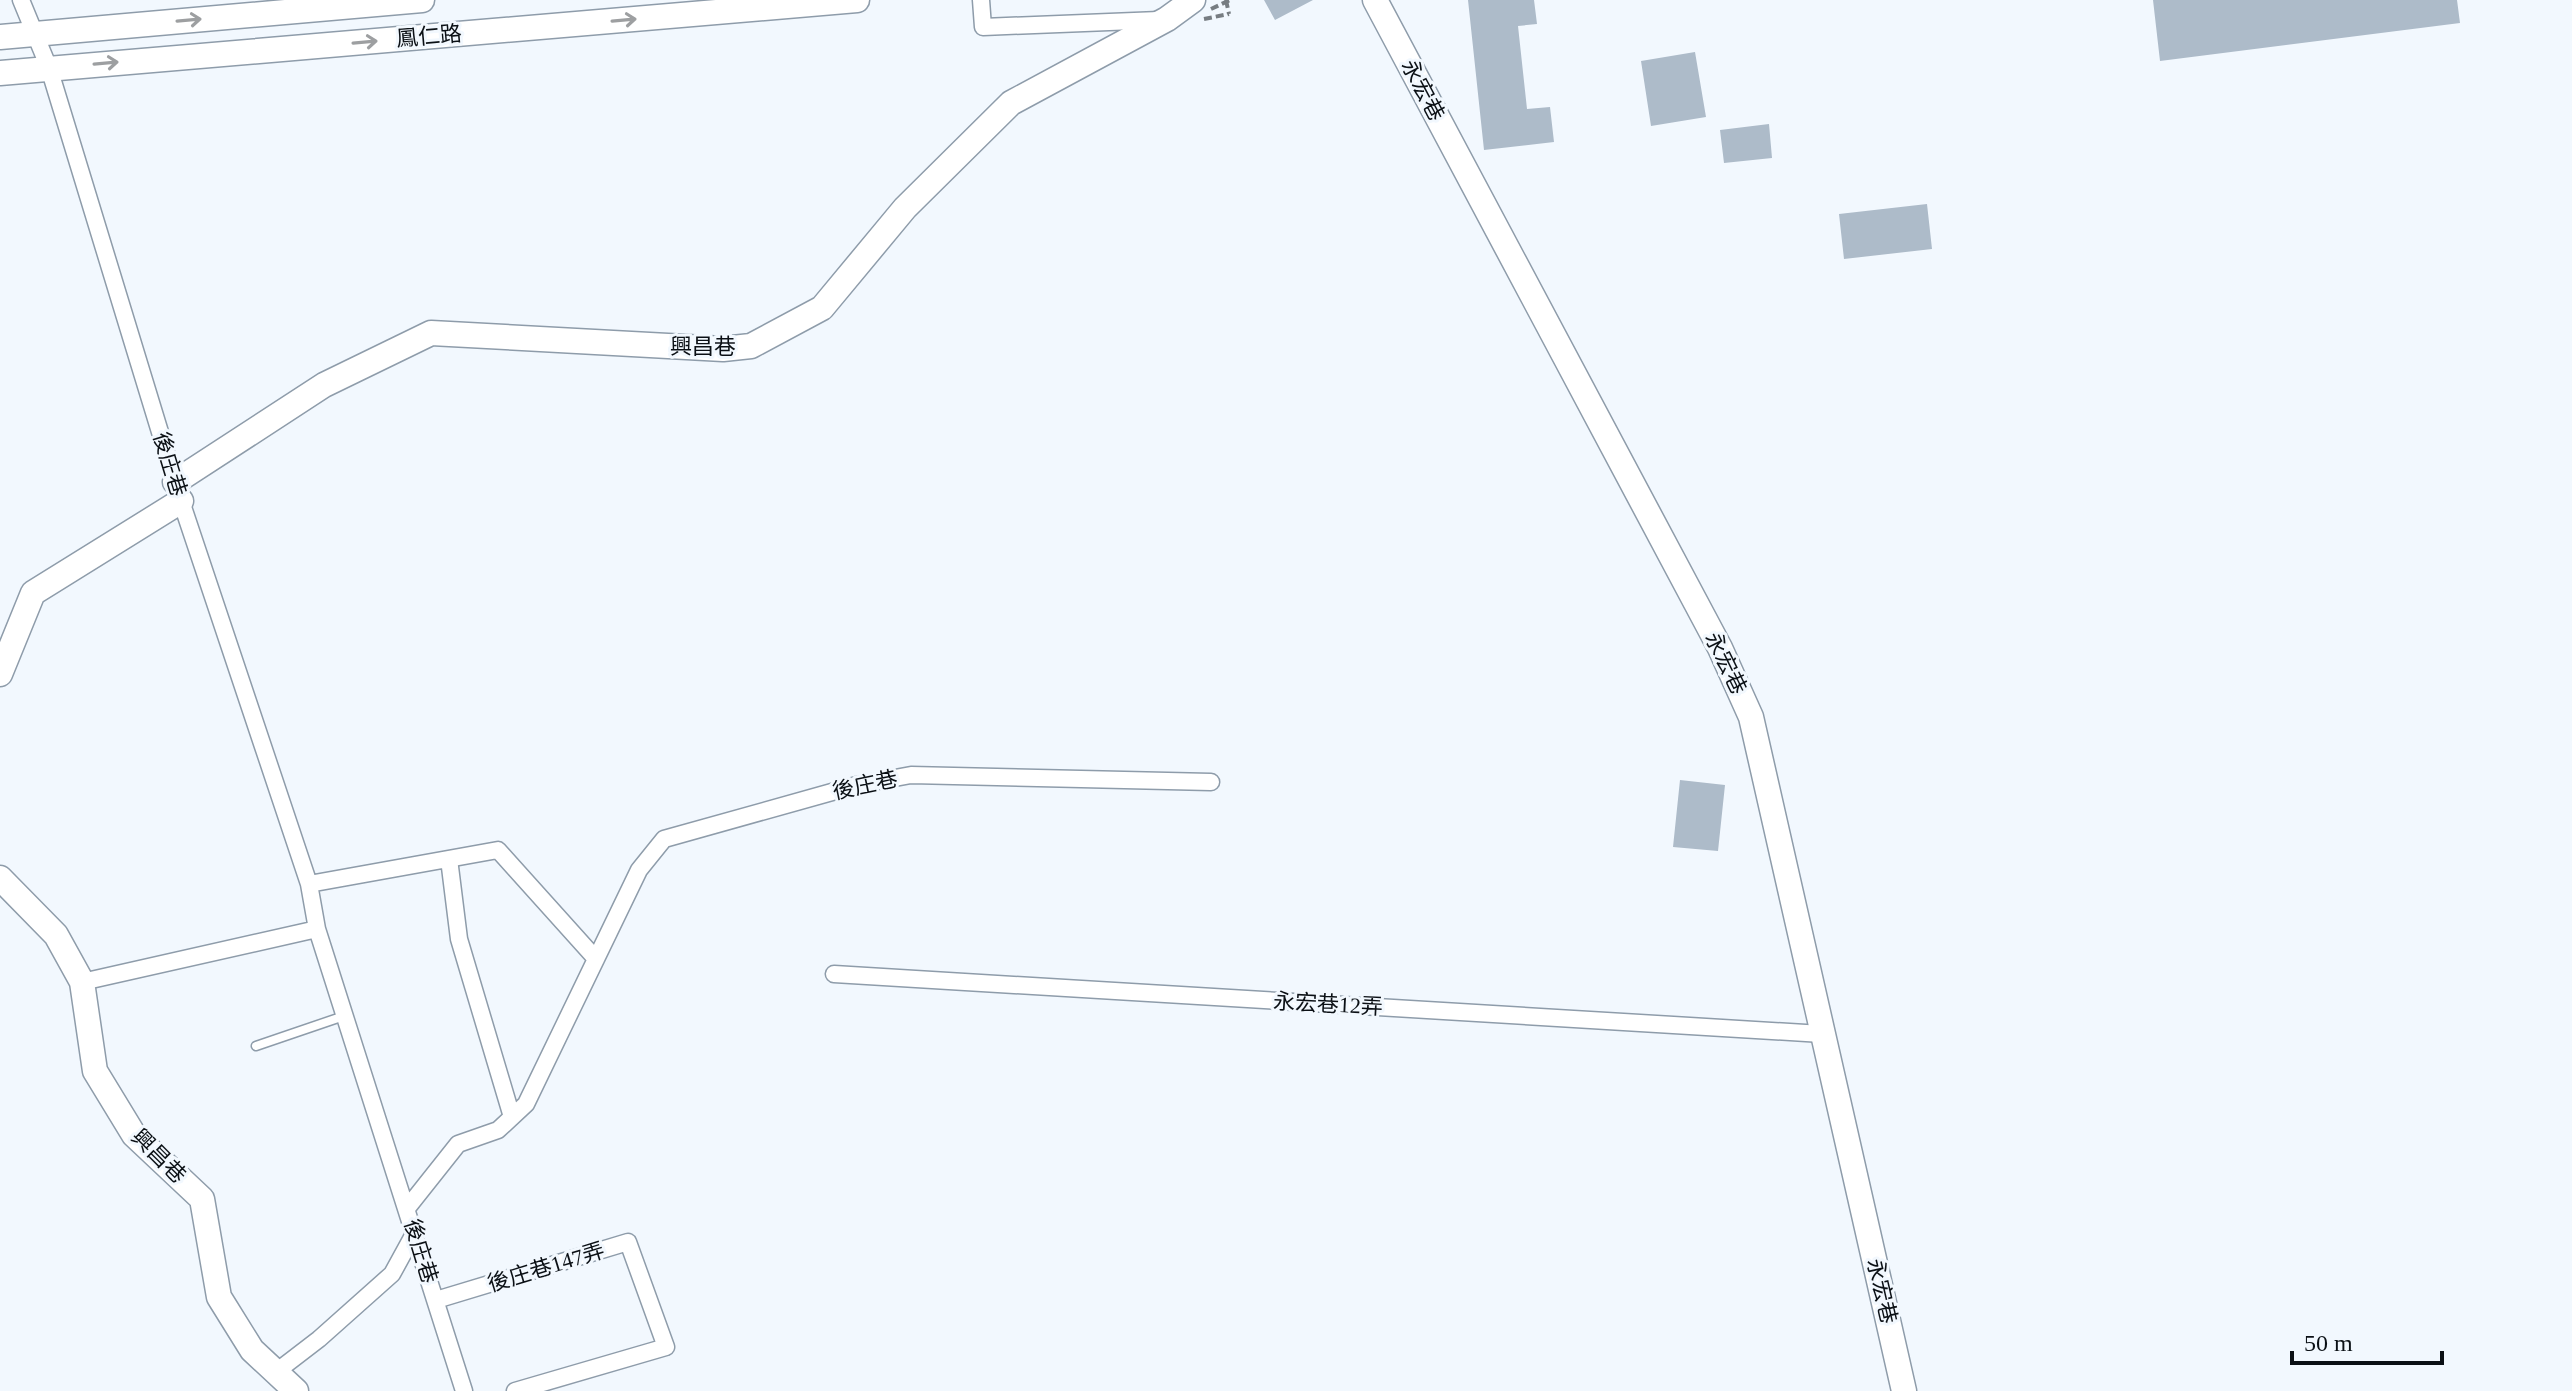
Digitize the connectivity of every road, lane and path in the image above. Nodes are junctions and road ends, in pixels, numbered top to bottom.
1 (21, 0) edge
2 (422, 0) edge
3 (857, 0) edge
4 (981, 0) edge
5 (1193, 0) edge
6 (1226, 0) edge
7 (1375, 0) edge
8 (1229, 14) dead end
9 (1167, 19) junction
10 (37, 34) junction
11 (0, 37) edge
12 (49, 68) junction
13 (0, 73) edge
14 (178, 491) junction
15 (0, 674) edge
16 (1211, 782) dead end
17 (449, 859) junction
18 (0, 878) edge
19 (309, 884) junction
20 (317, 929) junction
21 (596, 959) junction
22 (834, 974) dead end
23 (82, 982) junction
24 (345, 1016) junction
25 (1822, 1034) junction
26 (256, 1046) dead end
27 (512, 1117) junction
28 (408, 1207) junction
29 (415, 1232) junction
30 (436, 1300) junction
31 (276, 1372) junction
32 (296, 1391) edge
33 (464, 1391) edge
34 (515, 1391) edge
35 (1904, 1391) edge

1 - 10 street, 後庄巷
10 -> 2 street, 鳳仁路
12 -> 3 street, 鳳仁路
4 - 9 street
5 - 9 street, 興昌巷
6 - 8 path, bridge
7 - 25 street, 永宏巷
9 - 14 street, 興昌巷
10 - 11 street, 鳳仁路
10 - 12 street, 後庄巷
12 - 13 street, 鳳仁路
12 - 14 street, 後庄巷
14 - 15 street, 興昌巷
14 - 19 street, 後庄巷
16 - 21 street, 後庄巷
17 - 19 street
17 - 21 street
17 - 27 street
18 - 23 street, 興昌巷
19 - 20 street, 後庄巷
20 - 23 street
20 - 24 street, 後庄巷
21 - 27 street, 後庄巷
22 - 25 street, 永宏巷12弄
23 - 31 street, 興昌巷
24 - 26 lane
24 - 28 street, 後庄巷
25 - 35 street, 永宏巷
27 - 28 street
28 - 29 street, 後庄巷
29 - 30 street, 後庄巷
29 - 31 street
30 - 33 street, 後庄巷
30 - 34 street, 後庄巷147弄
31 - 32 street, 興昌巷

